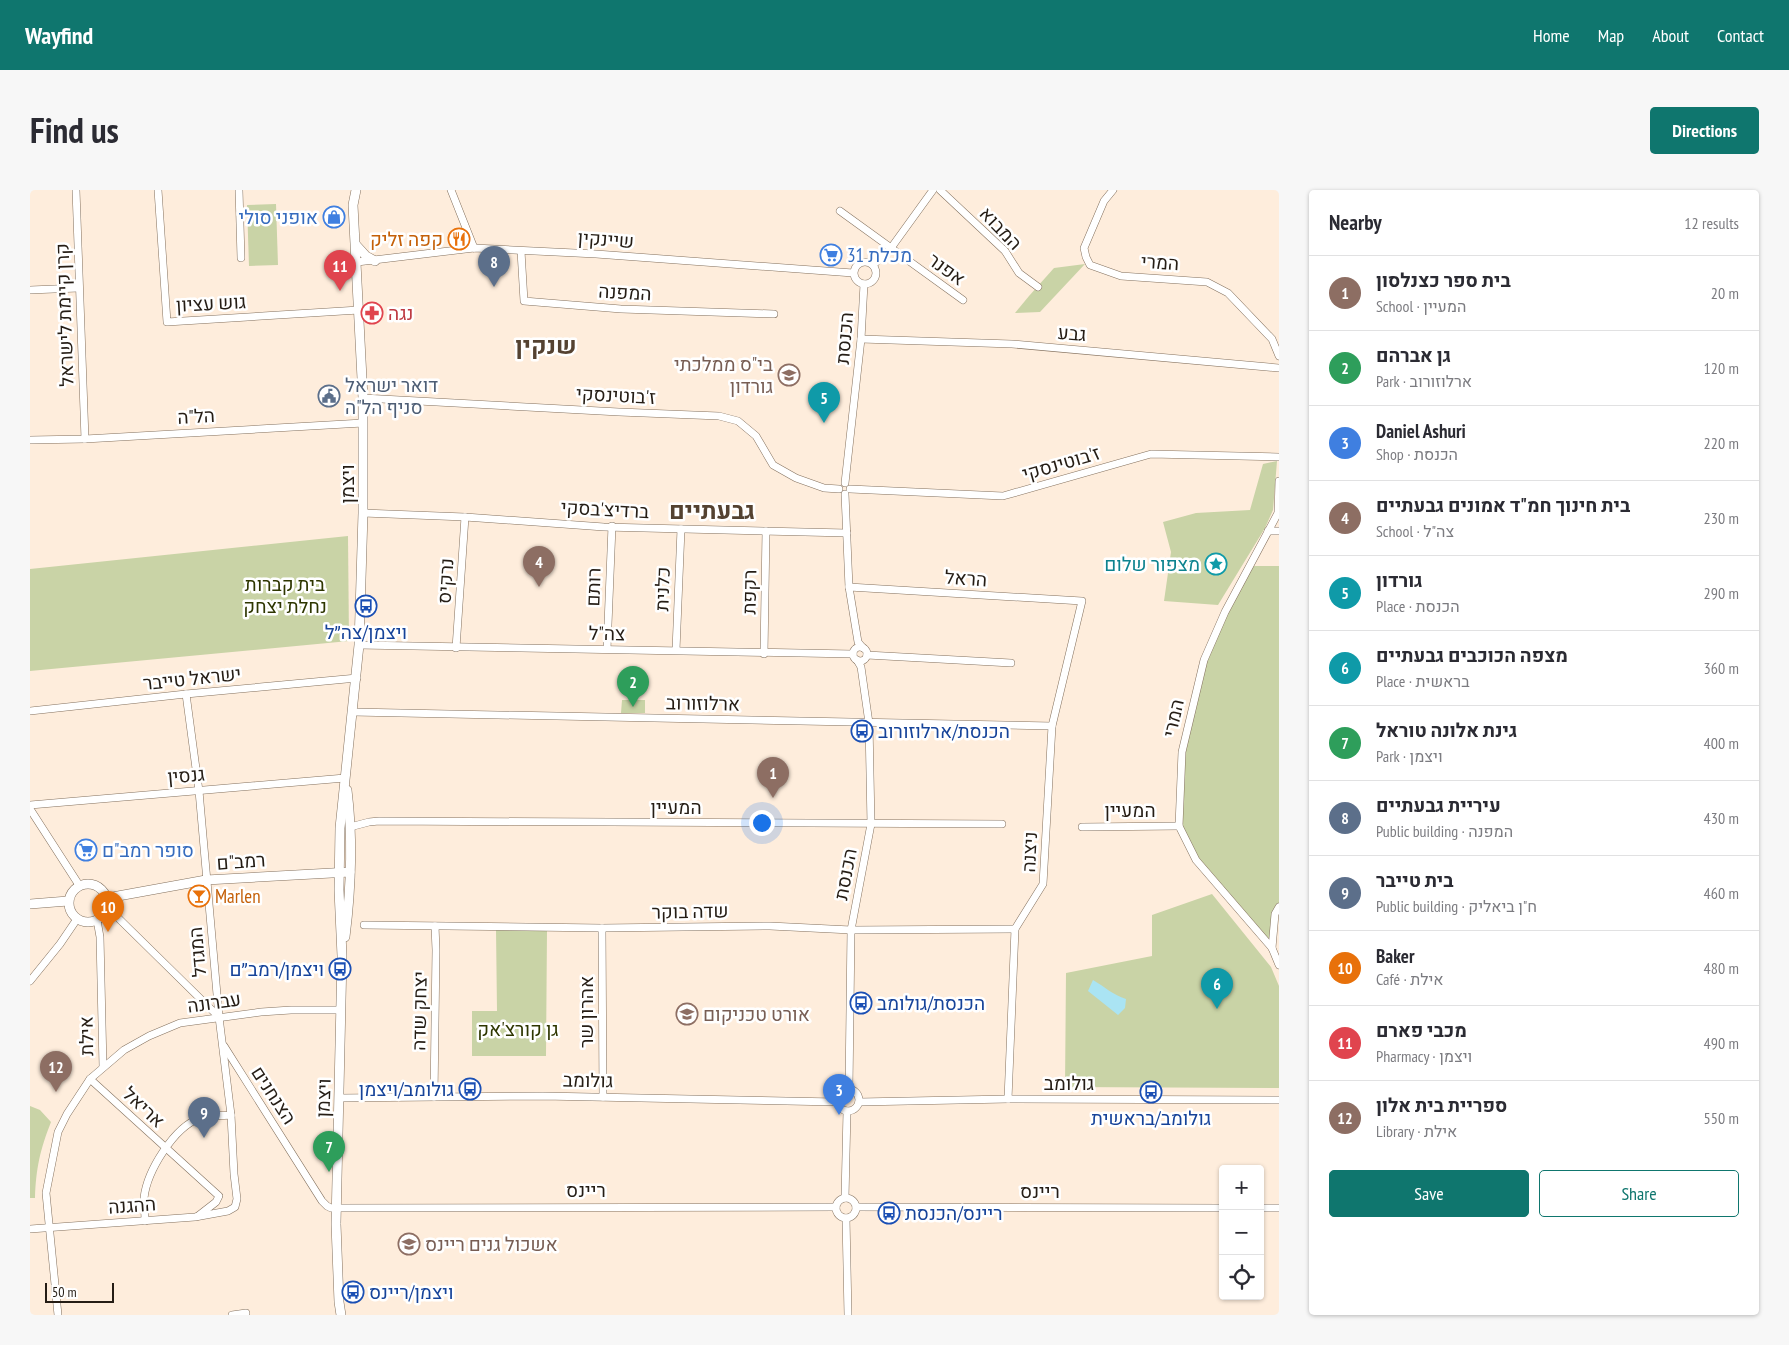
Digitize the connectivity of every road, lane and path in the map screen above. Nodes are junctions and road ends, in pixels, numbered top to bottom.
1 (76, 190) edge
2 (158, 190) edge
3 (239, 190) edge
4 (356, 190) edge
5 (451, 190) edge
6 (933, 190) edge
7 (940, 190) edge
8 (1114, 190) edge
9 (840, 210) dead end
10 (356, 246) junction
11 (474, 248) junction
12 (890, 248) junction
13 (521, 251) junction
14 (241, 258) dead end
15 (375, 261) junction
16 (357, 262) junction
17 (873, 265) junction
18 (853, 273) junction
19 (864, 284) junction
20 (1038, 287) dead end
21 (78, 288) junction
22 (30, 290) edge
23 (963, 300) dead end
24 (359, 310) junction
25 (774, 314) dead end
26 (861, 339) junction
27 (1279, 356) edge
28 (1279, 368) edge
29 (363, 398) junction
30 (364, 423) junction
31 (84, 438) junction
32 (30, 440) edge
33 (1279, 457) edge
34 (1279, 481) edge
35 (845, 489) junction
36 (363, 513) junction
37 (465, 516) junction
38 (612, 526) junction
39 (681, 529) junction
40 (766, 531) junction
41 (1268, 531) junction
42 (1279, 531) edge
43 (846, 533) junction
44 (849, 587) junction
45 (1082, 602) joint
46 (360, 645) junction
47 (861, 645) junction
48 (456, 648) junction
49 (608, 649) junction
50 (676, 650) junction
51 (764, 654) junction
52 (855, 655) junction
53 (866, 657) junction
54 (1011, 663) dead end
55 (861, 667) junction
56 (357, 678) junction
57 (186, 694) junction
58 (30, 712) edge
59 (353, 712) junction
60 (869, 723) junction
61 (1052, 726) junction
62 (346, 778) junction
63 (199, 791) junction
64 (30, 805) edge
65 (30, 810) edge
66 (871, 824) junction
67 (1002, 824) dead end
68 (350, 826) junction
69 (1082, 826) dead end
70 (1179, 826) junction
71 (339, 872) junction
72 (350, 872) junction
73 (206, 880) junction
74 (79, 885) junction
75 (68, 901) junction
76 (107, 903) junction
77 (30, 904) edge
78 (1279, 906) edge
79 (76, 919) junction
80 (96, 920) junction
81 (364, 925) dead end
82 (435, 926) junction
83 (602, 928) junction
84 (1016, 929) junction
85 (851, 930) junction
86 (1272, 948) junction
87 (342, 956) junction
88 (1279, 965) edge
89 (30, 981) edge
90 (341, 1010) junction
91 (219, 1017) junction
92 (222, 1043) junction
93 (103, 1067) junction
94 (90, 1079) junction
95 (849, 1088) junction
96 (434, 1097) junction
97 (603, 1097) junction
98 (339, 1098) junction
99 (1008, 1100) junction
100 (1279, 1100) edge
101 (836, 1102) junction
102 (859, 1102) junction
103 (847, 1111) junction
104 (231, 1115) junction
105 (165, 1148) junction
106 (845, 1198) junction
107 (235, 1207) joint
108 (836, 1207) junction
109 (856, 1207) junction
110 (336, 1208) junction
111 (1219, 1208) edge
112 (1264, 1208) edge
113 (1279, 1208) edge
114 (195, 1217) junction
115 (846, 1218) junction
116 (145, 1221) junction
117 (48, 1227) junction
118 (30, 1229) edge
119 (339, 1302) junction
120 (246, 1314) dead end
121 (58, 1315) edge
122 (232, 1315) edge
123 (336, 1315) edge
124 (341, 1315) edge
125 (848, 1315) edge

1 - 21 street, קרן קיימת לישראל
2 - 24 street, גוש עציון
3 - 14 street
4 - 10 street, ויצמן
5 - 11 street
6 - 12 street
7 - 20 street, המבוא
8 - 27 street, המרי
9 - 12 street, אפנר
10 - 15 street
10 - 16 street, ויצמן
11 - 13 street, שיינקין
11 - 15 street, שיינקין
12 - 17 street
12 - 23 street, אפנר
13 - 18 street, שיינקין
13 - 25 street, המפנה
15 - 16 street, שיינקין
16 - 24 street, ויצמן
17 - 18 street
17 - 19 street
18 - 19 street
19 - 26 street, הכנסת
21 - 22 street
21 - 31 street, קרן קיימת לישראל
24 - 29 street, ויצמן
26 - 28 street, גבע
26 - 35 street, הכנסת
29 - 30 street, ויצמן
29 - 35 street, ז'בוטינסקי
30 - 31 street, הל"ה
30 - 36 street, ויצמן
31 - 32 street, הל"ה
33 - 35 street, ז'בוטינסקי
34 - 41 street, המרי
35 - 43 street, הכנסת
36 - 37 street, ברדיצ'בסקי
36 - 46 street, ויצמן
37 - 38 street, ברדיצ'בסקי
37 - 48 street, נרקיס
38 - 39 street, ברדיצ'בסקי
38 - 49 street, רותם
39 - 40 street, ברדיצ'בסקי
39 - 50 street, כלנית
40 - 43 street, ברדיצ'בסקי
40 - 51 street, רקפת
41 - 42 street
41 - 70 street, המרי
43 - 44 street, הכנסת
44 - 45 street, הראל
44 - 47 street, הכנסת
45 - 61 street, ניצנה
46 - 48 street, צה"ל
46 - 56 street, ויצמן
47 - 52 street
47 - 53 street
48 - 49 street, צה"ל
49 - 50 street, צה"ל
50 - 51 street, צה"ל
51 - 52 street, צה"ל
52 - 53 street, צה"ל
52 - 55 street
53 - 54 street
53 - 55 street
55 - 60 street, הכנסת
56 - 57 street, ישראל טייבר
56 - 59 street, ויצמן
57 - 58 street, ישראל טייבר
57 - 63 street, המגדל
59 - 60 street, ארלוזורוב
59 - 62 street, ויצמן
60 - 61 street, ארלוזורוב
60 - 66 street, הכנסת
61 - 84 street, ניצנה
62 - 63 street, גנסין
62 - 68 street, ויצמן
62 - 71 street, ויצמן
63 - 64 street, גנסין
63 - 73 street, המגדל
65 - 74 street
66 - 67 street, המעיין
66 - 68 street, המעיין
66 - 85 street, הכנסת
68 - 72 street, ויצמן
69 - 70 street, המעיין
70 - 86 street, המרי
71 - 72 street, רמב"ם
71 - 73 street, רמב"ם
71 - 87 street, ויצמן
72 - 87 street, ויצמן
73 - 76 street, רמב"ם
73 - 91 street, המגדל
74 - 75 street
74 - 76 street
75 - 77 street
75 - 79 street
76 - 80 street
76 - 91 street
78 - 86 street
79 - 80 street
79 - 89 street
80 - 93 street, אילת
81 - 82 street, שדה בוקר
82 - 83 street, שדה בוקר
82 - 96 street, יצחק שדה
83 - 85 street, שדה בוקר
83 - 97 street, אהרון שר
84 - 85 street, שדה בוקר
84 - 99 street, ניצנה
85 - 95 street, הכנסת
86 - 88 street
87 - 90 street, ויצמן
90 - 91 street, עברונה
90 - 98 street, ויצמן
91 - 92 street, המגדל
91 - 93 street, עברונה
92 - 104 street, המגדל
92 - 110 street, הצנחנים
93 - 94 street, אילת
94 - 105 street, אריאל
94 - 117 street, אילת
95 - 101 street
95 - 102 street
96 - 97 street, גולומב
96 - 98 street, גולומב
97 - 101 street, גולומב
98 - 110 street, ויצמן
99 - 100 street, גולומב
99 - 102 street, גולומב
101 - 103 street
102 - 103 street
103 - 106 street
104 - 105 street
104 - 107 street, המגדל
105 - 114 street, אריאל
105 - 116 street
106 - 108 street
106 - 109 street
107 - 114 street, ההגנה
108 - 110 street, ריינס
108 - 115 street
109 - 111 street, ריינס
109 - 115 street
110 - 119 street, ויצמן
112 - 113 street
114 - 116 street, ההגנה
115 - 125 street
116 - 117 street, ההגנה
117 - 118 street, ההגנה
117 - 121 street, אילת
119 - 123 street, ויצמן
119 - 124 street, ויצמן
120 - 122 street

